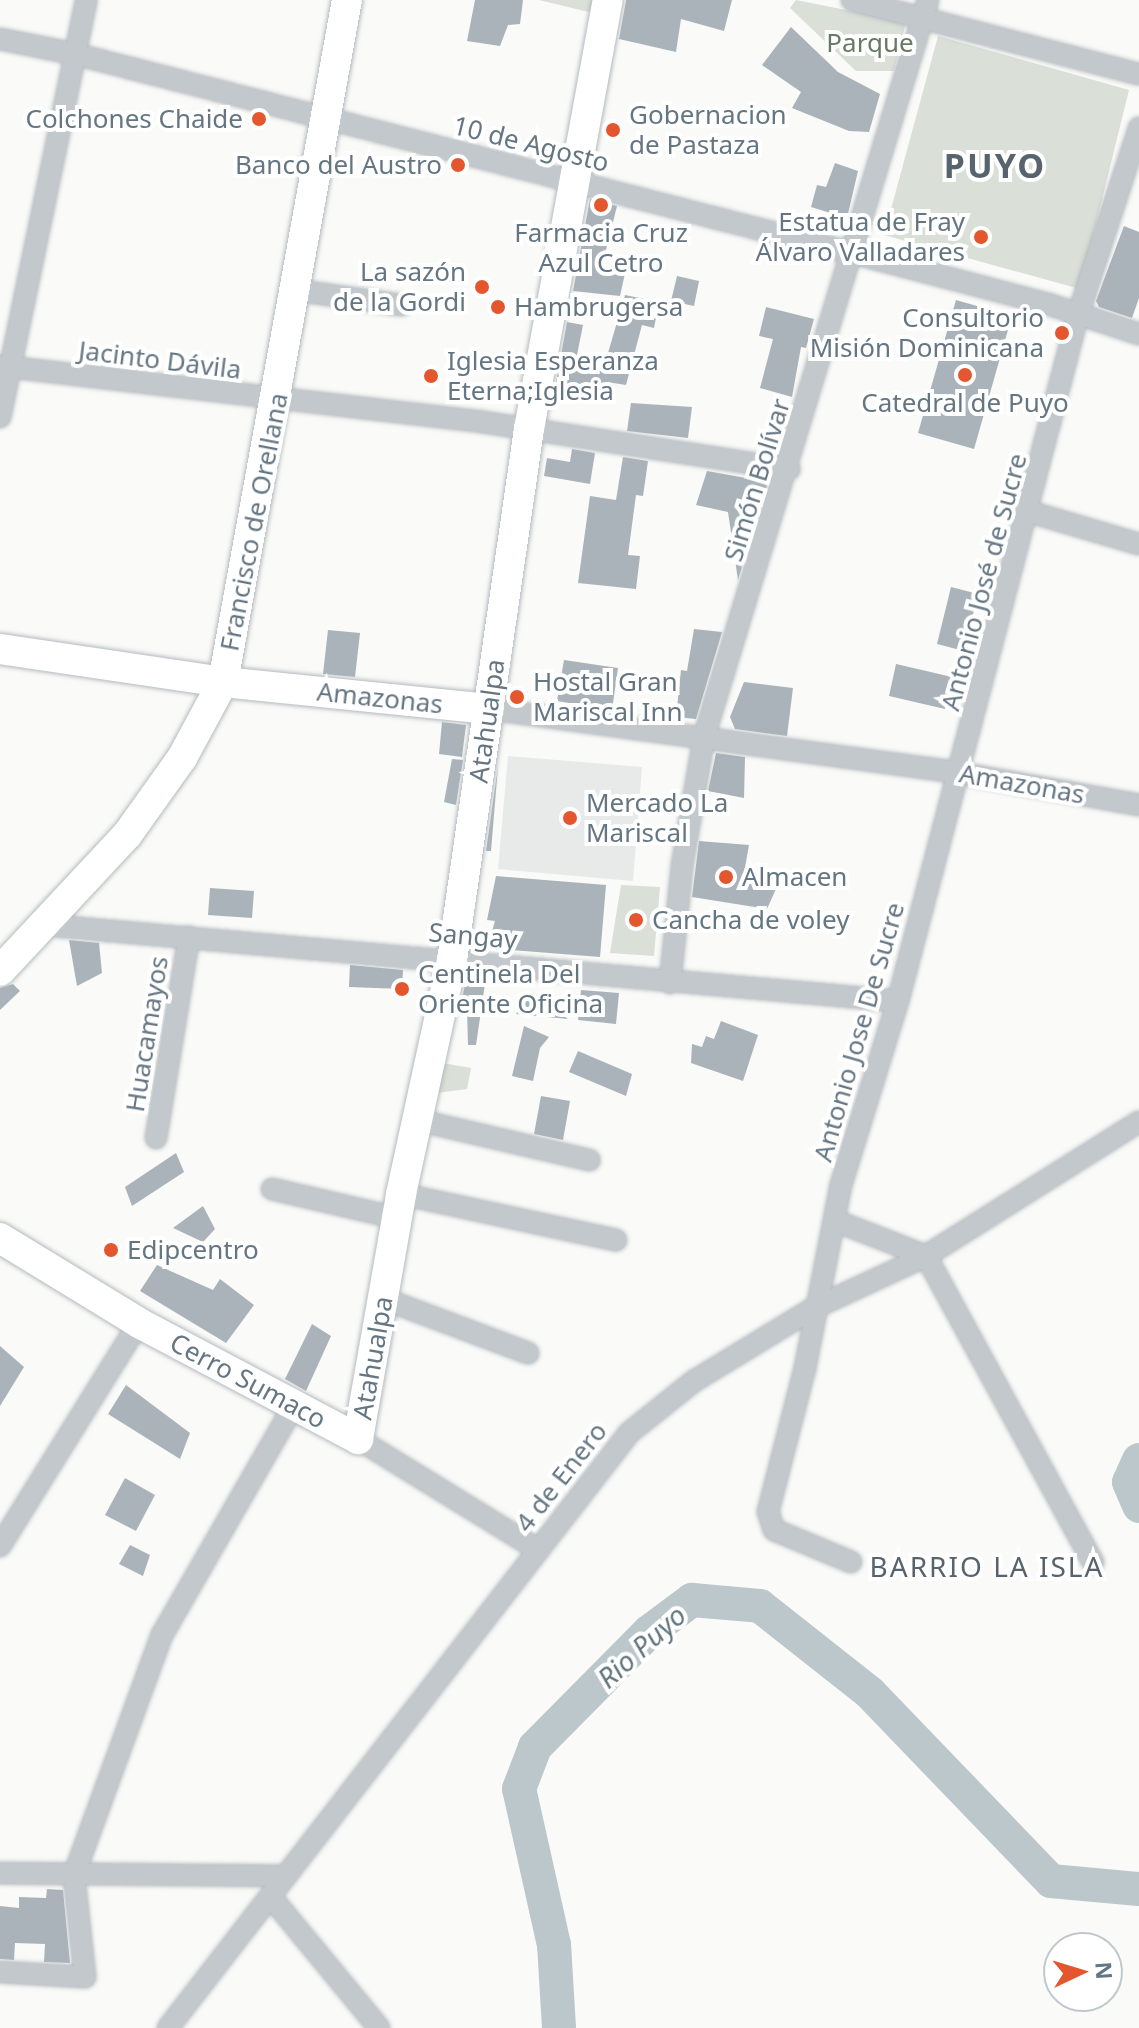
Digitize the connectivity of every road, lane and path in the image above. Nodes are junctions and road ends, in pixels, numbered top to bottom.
1 (86, 0) edge
2 (347, 0) edge
3 (608, 0) edge
4 (852, 0) edge
5 (925, 10) edge
6 (0, 39) edge
7 (75, 54) junction
8 (1139, 74) edge
9 (325, 119) junction
10 (1139, 128) edge
11 (575, 182) junction
12 (850, 253) junction
13 (294, 290) junction
14 (401, 305) dead end
15 (1078, 315) junction
16 (1139, 334) edge
17 (5, 367) edge
18 (278, 400) junction
19 (0, 417) edge
20 (529, 429) junction
21 (789, 469) junction
22 (1030, 512) junction
23 (1139, 544) edge
24 (0, 649) edge
25 (223, 682) junction
26 (489, 709) junction
27 (704, 737) junction
28 (960, 773) junction
29 (1139, 805) edge
30 (44, 925) junction
31 (189, 937) junction
32 (452, 960) junction
33 (0, 971) edge
34 (670, 983) junction
35 (898, 1001) junction
36 (417, 1120) junction
37 (1139, 1122) edge
38 (156, 1138) dead end
39 (589, 1160) dead end
40 (272, 1189) dead end
41 (399, 1206) junction
42 (836, 1221) junction
43 (0, 1238) edge
44 (616, 1240) dead end
45 (926, 1256) junction
46 (384, 1299) junction
47 (814, 1308) junction
48 (139, 1323) junction
49 (528, 1353) dead end
50 (294, 1405) junction
51 (358, 1439) junction
52 (0, 1546) edge
53 (537, 1549) junction
54 (851, 1562) dead end
55 (1093, 1562) dead end
56 (0, 1873) edge
57 (74, 1875) junction
58 (286, 1876) junction
59 (271, 1897) junction
60 (0, 1972) edge
61 (168, 2028) edge
62 (379, 2028) edge

1 - 7 street
2 - 9 street, Francisco de Orellana
3 - 11 street, Atahualpa
4 - 5 street
5 - 8 street
5 - 12 street, Simón Bolívar
6 - 7 street, 10 de Agosto
7 - 9 street, 10 de Agosto
7 - 17 street
9 - 11 street, 10 de Agosto
9 - 13 street, Francisco de Orellana
10 - 15 street, Antonio José de Sucre
11 - 12 street, 10 de Agosto
11 - 20 street, Atahualpa
12 - 15 street, 10 de Agosto
12 - 21 street, Simón Bolívar
13 - 14 street
13 - 18 street, Francisco de Orellana
15 - 16 street, 10 de Agosto
15 - 22 street, Antonio José de Sucre
17 - 18 street, Jacinto Dávila
17 - 19 street
18 - 20 street, Jacinto Dávila
18 - 25 street, Francisco de Orellana
20 - 21 street, Jacinto Dávila
20 - 26 street, Atahualpa
21 - 27 street, Simón Bolívar
22 - 23 street
22 - 28 street, Antonio José de Sucre
24 - 25 street, Amazonas
25 - 26 street, Amazonas
25 - 30 street, Francisco de Orellana
26 - 27 street, Amazonas
26 - 32 street, Atahualpa
27 - 28 street, Amazonas
27 - 34 street, Simón Bolívar
28 - 29 street, Amazonas
28 - 35 street, Antonio Jose De Sucre
30 - 31 street, Sangay
30 - 33 street, Francisco de Orellana
31 - 32 street, Sangay
31 - 38 street, Huacamayos
32 - 34 street, Sangay
32 - 36 street, Atahualpa
34 - 35 street, Sangay
35 - 42 street, Antonio Jose De Sucre
36 - 39 street
36 - 41 street, Atahualpa
37 - 45 street, 4 de Enero
40 - 41 street
41 - 44 street
41 - 46 street, Atahualpa
42 - 45 street
42 - 47 street, Antonio Jose De Sucre
43 - 48 street, Cerro Sumaco
45 - 47 street, 4 de Enero
45 - 55 street
46 - 49 street
46 - 51 street, Atahualpa
47 - 53 street, 4 de Enero
47 - 54 street, Antonio Jose De Sucre
48 - 50 street, Cerro Sumaco
48 - 52 street
50 - 51 street, Cerro Sumaco
50 - 57 street
51 - 53 street, Cerro Sumaco
53 - 58 street, 4 de Enero
56 - 57 street
57 - 58 street
57 - 60 street
58 - 59 street, 4 de Enero
59 - 61 street, 4 de Enero
59 - 62 street

